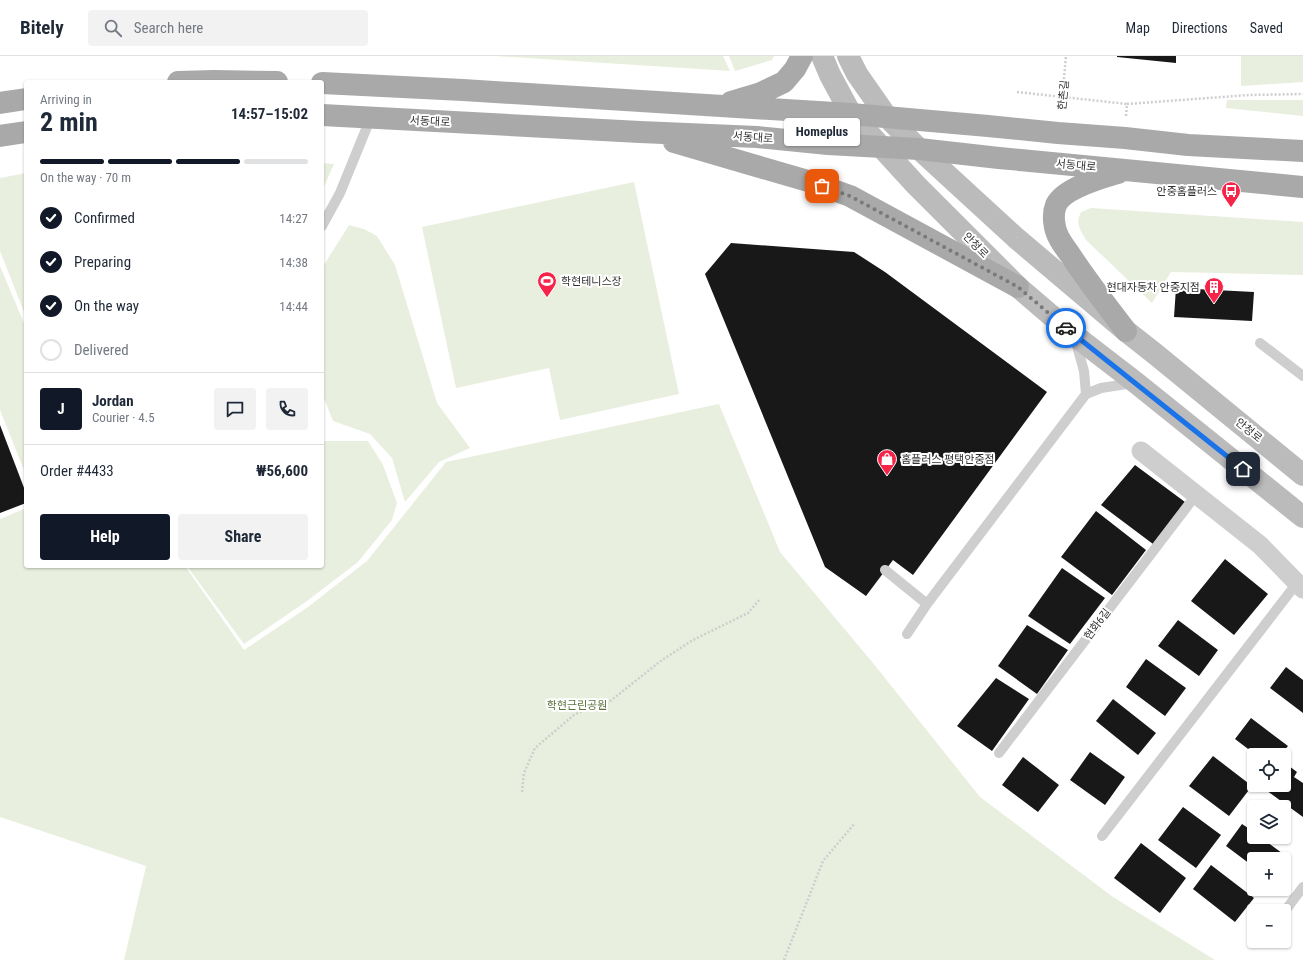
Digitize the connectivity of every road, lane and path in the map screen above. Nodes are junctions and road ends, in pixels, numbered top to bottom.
1 (802, 56) edge
2 (822, 56) edge
3 (848, 56) edge
4 (1066, 56) edge
5 (324, 83) edge
6 (1017, 92) dead end
7 (1303, 94) edge
8 (1063, 98) junction
9 (24, 99) edge
10 (0, 103) edge
11 (1127, 104) junction
12 (719, 106) junction
13 (851, 114) junction
14 (324, 115) edge
15 (371, 117) junction
16 (887, 118) junction
17 (24, 132) edge
18 (640, 132) junction
19 (1058, 133) junction
20 (0, 136) edge
21 (1125, 138) junction
22 (879, 146) junction
23 (919, 148) junction
24 (1303, 151) edge
25 (1129, 170) junction
26 (1303, 187) edge
27 (324, 222) edge
28 (1018, 287) junction
29 (1126, 331) junction
30 (1074, 335) junction
31 (1260, 343) dead end
32 (1303, 376) edge
33 (1135, 382) junction
34 (1086, 394) junction
35 (1141, 451) dead end
36 (1303, 475) edge
37 (1196, 495) junction
38 (1303, 517) edge
39 (885, 570) dead end
40 (1300, 586) edge
41 (759, 600) dead end
42 (927, 604) junction
43 (907, 634) dead end
44 (999, 753) dead end
45 (522, 792) dead end
46 (855, 823) dead end
47 (1102, 836) dead end
48 (1303, 887) edge
49 (1290, 904) edge
50 (784, 960) edge

1 - 12 main road
2 - 13 street, 안청로
3 - 16 street, 안청로
4 - 8 path, 한촌길
5 - 12 main road
6 - 8 path
7 - 11 path
8 - 11 path
8 - 19 path, 한촌길
9 - 10 main road
11 - 21 path
12 - 13 main road
13 - 16 main road
13 - 22 street, 안청로
14 - 15 main road, 서동대로
15 - 18 main road, 서동대로
15 - 27 lane
16 - 19 main road
16 - 22 street
16 - 23 street, 안청로
17 - 20 main road
18 - 22 main road, 서동대로
18 - 28 main road
19 - 21 main road
21 - 24 main road
22 - 23 main road, 서동대로
22 - 28 street, 안청로
23 - 25 main road, 서동대로
23 - 29 street, 안청로
25 - 26 main road, 서동대로
25 - 29 main road
28 - 30 street, 안청로
29 - 36 street, 안청로
30 - 33 street, 안청로
30 - 34 lane
31 - 32 lane
33 - 34 lane
33 - 38 street, 안청로
34 - 42 lane
35 - 37 street
37 - 40 street
37 - 44 lane, 현화6길
39 - 42 lane
40 - 47 lane
41 - 45 path
42 - 43 lane
46 - 50 path
48 - 49 lane

